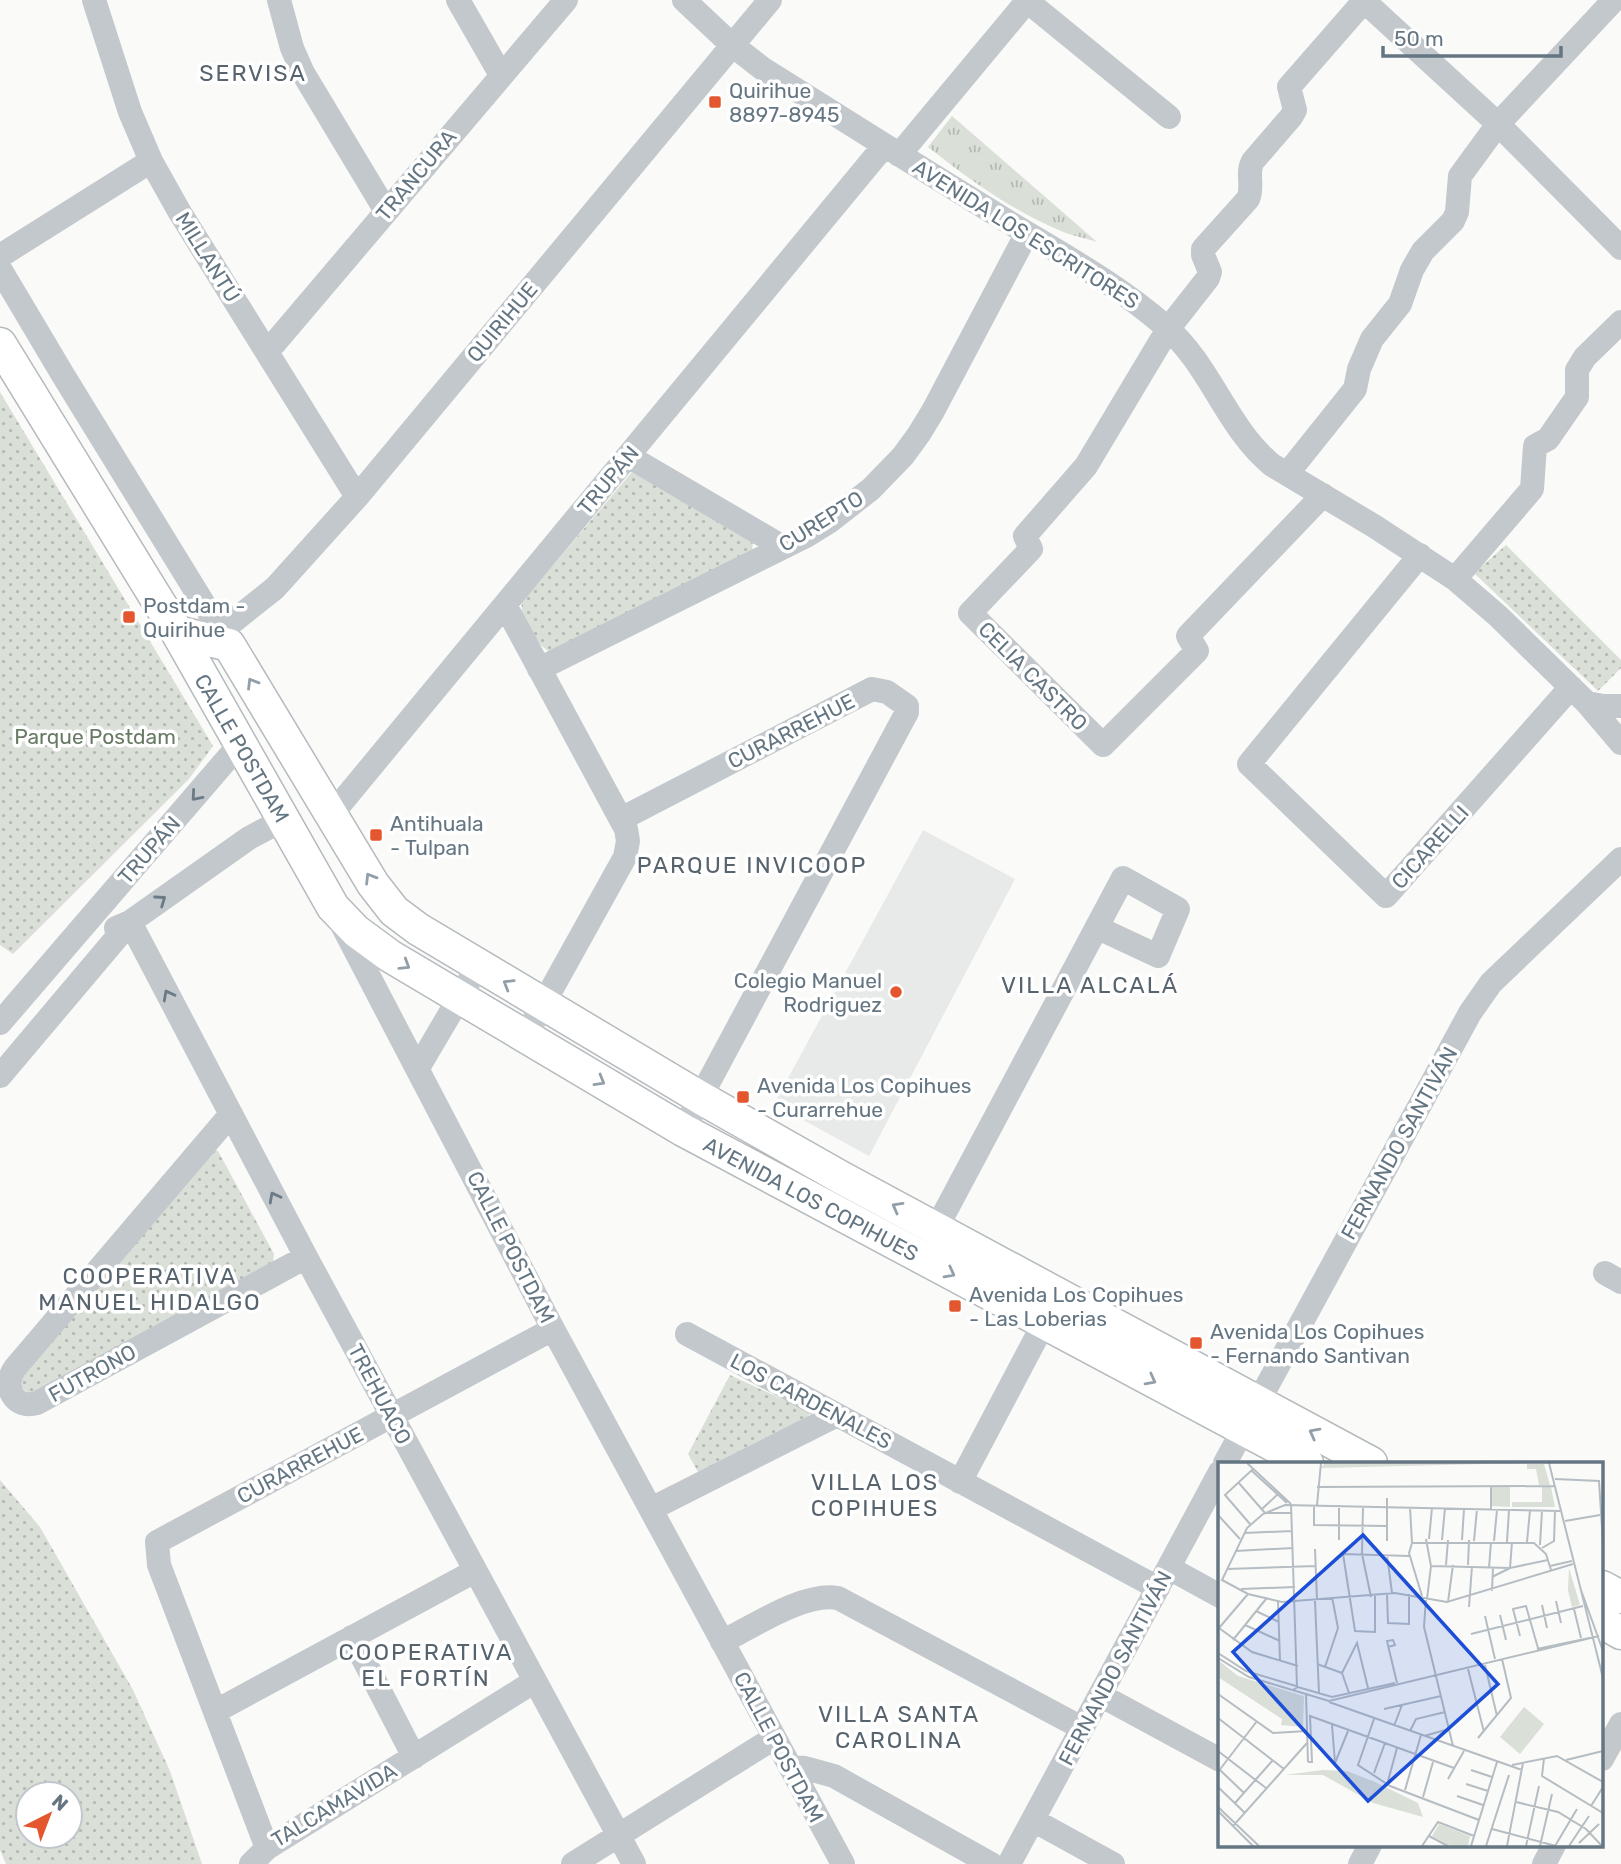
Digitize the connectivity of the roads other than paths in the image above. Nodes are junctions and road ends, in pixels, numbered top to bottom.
1 (94, 0) edge
2 (279, 0) edge
3 (458, 0) edge
4 (566, 0) edge
5 (684, 0) edge
6 (769, 0) edge
7 (1614, 0) edge
8 (1028, 1) edge
9 (1364, 1) edge
10 (732, 46) junction
11 (501, 75) junction
12 (1170, 117) dead end
13 (1498, 124) junction
14 (892, 150) junction
15 (151, 161) junction
16 (386, 211) junction
17 (1027, 233) junction
18 (1621, 248) edge
19 (0, 256) edge
20 (0, 269) edge
21 (1621, 322) edge
22 (1168, 328) junction
23 (0, 344) edge
24 (268, 351) junction
25 (628, 456) junction
26 (1287, 474) junction
27 (1323, 495) junction
28 (357, 497) junction
29 (783, 547) junction
30 (1420, 555) junction
31 (1455, 579) junction
32 (505, 605) junction
33 (177, 632) junction
34 (225, 638) junction
35 (539, 669) junction
36 (1579, 695) junction
37 (1621, 706) edge
38 (1621, 743) edge
39 (240, 744) junction
40 (304, 768) junction
41 (332, 814) junction
42 (621, 819) junction
43 (283, 820) junction
44 (1621, 859) edge
45 (333, 907) junction
46 (130, 922) junction
47 (1098, 928) dead end
48 (58, 955) junction
49 (478, 966) junction
50 (459, 998) junction
51 (543, 1005) junction
52 (5, 1006) edge
53 (525, 1037) junction
54 (418, 1068) junction
55 (0, 1076) edge
56 (701, 1098) junction
57 (231, 1114) junction
58 (683, 1130) junction
59 (936, 1229) junction
60 (306, 1257) junction
61 (1044, 1323) junction
62 (553, 1329) junction
63 (687, 1334) dead end
64 (837, 1415) junction
65 (392, 1416) junction
66 (1251, 1416) junction
67 (1226, 1462) edge
68 (1306, 1462) edge
69 (1368, 1462) edge
70 (1218, 1476) edge
71 (960, 1482) junction
72 (651, 1509) junction
73 (158, 1542) joint
74 (475, 1571) junction
75 (1163, 1578) junction
76 (1604, 1588) edge
77 (1218, 1595) edge
78 (1621, 1597) edge
79 (1604, 1623) edge
80 (1621, 1633) edge
81 (352, 1637) junction
82 (722, 1642) junction
83 (535, 1681) junction
84 (1100, 1695) junction
85 (216, 1711) junction
86 (1621, 1724) edge
87 (1082, 1728) junction
88 (774, 1738) junction
89 (1604, 1755) edge
90 (414, 1757) junction
91 (1218, 1759) edge
92 (790, 1767) junction
93 (1033, 1819) junction
94 (618, 1835) junction
95 (1369, 1846) edge
96 (1553, 1846) edge
97 (259, 1856) edge
98 (573, 1864) edge
99 (634, 1864) edge
100 (843, 1864) edge
101 (991, 1864) edge
102 (1009, 1864) edge
103 (1113, 1864) edge
104 (1360, 1864) edge
105 (1544, 1864) edge

1 - 15 street, MILLANTÚ
2 - 16 street
3 - 11 street
4 - 11 street, TRANCURA
5 - 10 street, AVENIDA LOS ESCRITORES
6 - 10 street, QUIRIHUE
7 - 13 street
8 - 12 street
8 - 14 street, TRUPÁN
9 - 13 street
9 - 22 street
10 - 14 street, AVENIDA LOS ESCRITORES
10 - 28 street, QUIRIHUE
11 - 16 street, TRANCURA
13 - 18 street
13 - 26 street
14 - 17 street, AVENIDA LOS ESCRITORES
14 - 25 street, TRUPÁN
15 - 19 street
15 - 24 street, MILLANTÚ
16 - 24 street, TRANCURA
17 - 22 street, AVENIDA LOS ESCRITORES
17 - 29 street, CUREPTO
20 - 34 street, CALLE POSTDAM
21 - 31 street
22 - 26 street, AVENIDA LOS ESCRITORES
22 - 27 street, CELIA CASTRO
23 - 33 main road, CALLE POSTDAM
24 - 28 street, MILLANTÚ
25 - 29 street
25 - 32 street, TRUPÁN
26 - 27 street, AVENIDA LOS ESCRITORES
27 - 30 street, AVENIDA LOS ESCRITORES
28 - 34 street, QUIRIHUE
29 - 35 street, CUREPTO
30 - 31 street, AVENIDA LOS ESCRITORES
30 - 36 street, CICARELLI
31 - 36 street, AVENIDA LOS ESCRITORES
32 - 35 street
32 - 41 street, TRUPÁN
33 - 34 main road, CALLE POSTDAM
33 - 39 main road, CALLE POSTDAM
40 -> 34 main road, CALLE POSTDAM
35 - 42 street
36 - 37 street
36 - 38 street, AVENIDA LOS ESCRITORES
39 - 40 main road
39 - 43 main road, CALLE POSTDAM
39 -> 48 street, TRUPÁN
40 - 41 main road, CALLE POSTDAM
49 -> 41 main road, CALLE POSTDAM
42 - 51 street
42 - 56 street, CURARREHUE
43 - 45 main road, CALLE POSTDAM
46 -> 43 street, TRUPÁN
44 - 66 street, FERNANDO SANTIVÁN
45 -> 50 main road, AVENIDA LOS COPIHUES
45 - 54 street, CALLE POSTDAM
46 - 48 street, TRUPÁN
46 - 55 street, TRUPÁN
57 -> 46 street, TREHUACO
47 - 59 street
48 - 52 street, TRUPÁN
49 - 50 street
51 -> 49 main road, AVENIDA LOS COPIHUES
50 - 53 main road, AVENIDA LOS COPIHUES
50 - 54 street
51 - 53 street
51 - 56 main road, AVENIDA LOS COPIHUES
53 -> 58 main road, AVENIDA LOS COPIHUES
54 - 62 street, CALLE POSTDAM
56 - 58 street, CURARREHUE
59 -> 56 main road, AVENIDA LOS COPIHUES
60 -> 57 street, TREHUACO
57 - 60 street, FUTRONO
58 -> 61 main road, AVENIDA LOS COPIHUES
59 - 66 main road, AVENIDA LOS COPIHUES
60 - 65 street, TREHUACO
61 -> 66 main road, AVENIDA LOS COPIHUES
61 - 71 street
62 - 65 street, CURARREHUE
62 - 72 street, CALLE POSTDAM
63 - 64 street, LOS CARDENALES
64 - 71 street, LOS CARDENALES
64 - 72 street
65 - 73 street, CURARREHUE
65 - 74 street, TREHUACO
66 - 67 street, FERNANDO SANTIVÁN
66 - 68 main road, AVENIDA LOS COPIHUES
69 -> 66 main road, AVENIDA LOS COPIHUES
70 - 75 street, FERNANDO SANTIVÁN
71 - 75 street, LOS CARDENALES
72 - 82 street, CALLE POSTDAM
73 - 85 street, TALCAMAVIDA
74 - 81 street
74 - 83 street, TREHUACO
75 - 77 street, LOS CARDENALES
75 - 84 street, FERNANDO SANTIVÁN
76 - 78 main road
79 - 80 main road
81 - 85 street
81 - 90 street
82 - 87 street
82 - 88 street, CALLE POSTDAM
83 - 90 street, TALCAMAVIDA
83 - 94 street, TREHUACO
84 - 87 street, FERNANDO SANTIVÁN
84 - 91 street
85 - 97 street, TALCAMAVIDA
86 - 89 street
87 - 93 street, FERNANDO SANTIVÁN
88 - 92 street, CALLE POSTDAM
88 - 94 street
90 - 97 street, TALCAMAVIDA
92 - 100 street, CALLE POSTDAM
92 - 101 street
93 - 102 street, FERNANDO SANTIVÁN
93 - 103 street
94 - 98 street
94 - 99 street, TREHUACO
95 - 104 street
96 - 105 street

